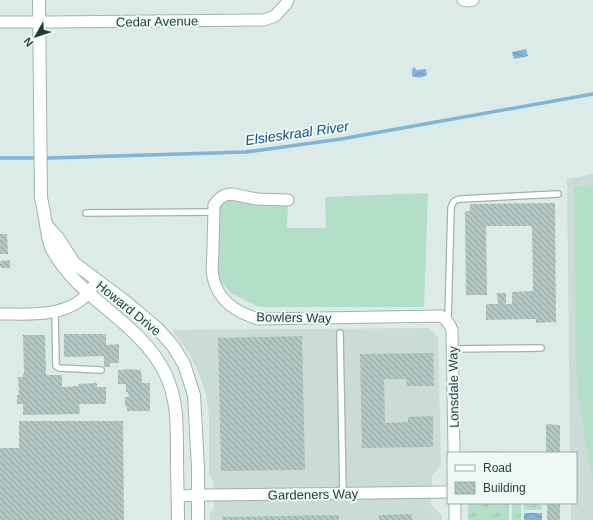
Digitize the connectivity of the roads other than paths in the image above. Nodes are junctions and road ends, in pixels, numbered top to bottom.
1 (39, 0) edge
2 (288, 0) edge
3 (462, 0) edge
4 (473, 0) edge
5 (0, 22) edge
6 (39, 22) junction
7 (558, 194) dead end
8 (288, 200) dead end
9 (214, 212) junction
10 (86, 213) dead end
11 (46, 226) junction
12 (97, 282) junction
13 (87, 293) junction
14 (55, 311) junction
15 (0, 314) edge
16 (448, 322) junction
17 (340, 333) dead end
18 (541, 348) dead end
19 (453, 349) junction
20 (101, 370) dead end
21 (454, 452) edge
22 (447, 492) edge
23 (343, 493) junction
24 (178, 496) junction
25 (198, 496) junction
26 (455, 504) edge
27 (178, 520) edge
28 (198, 520) edge
29 (455, 520) edge

1 - 6 street, Howard Drive
2 - 6 street, Cedar Avenue
3 - 4 street
5 - 6 street, Cedar Avenue
6 - 11 street, Howard Drive
7 - 16 lane
8 - 9 street, Bowlers Way
9 - 10 lane
9 - 16 street, Bowlers Way
11 - 12 street, Howard Drive
11 - 13 street, Howard Drive
12 - 13 street
12 - 25 street, Howard Drive
13 - 14 street
13 - 24 street, Howard Drive
14 - 15 street
14 - 20 lane
16 - 19 street, Lonsdale Way
17 - 23 lane
18 - 19 lane
19 - 21 street, Lonsdale Way
22 - 23 street, Gardeners Way
23 - 25 street, Gardeners Way
24 - 25 street, Gardeners Way
24 - 27 street, Howard Drive
25 - 28 street, Howard Drive
26 - 29 street

